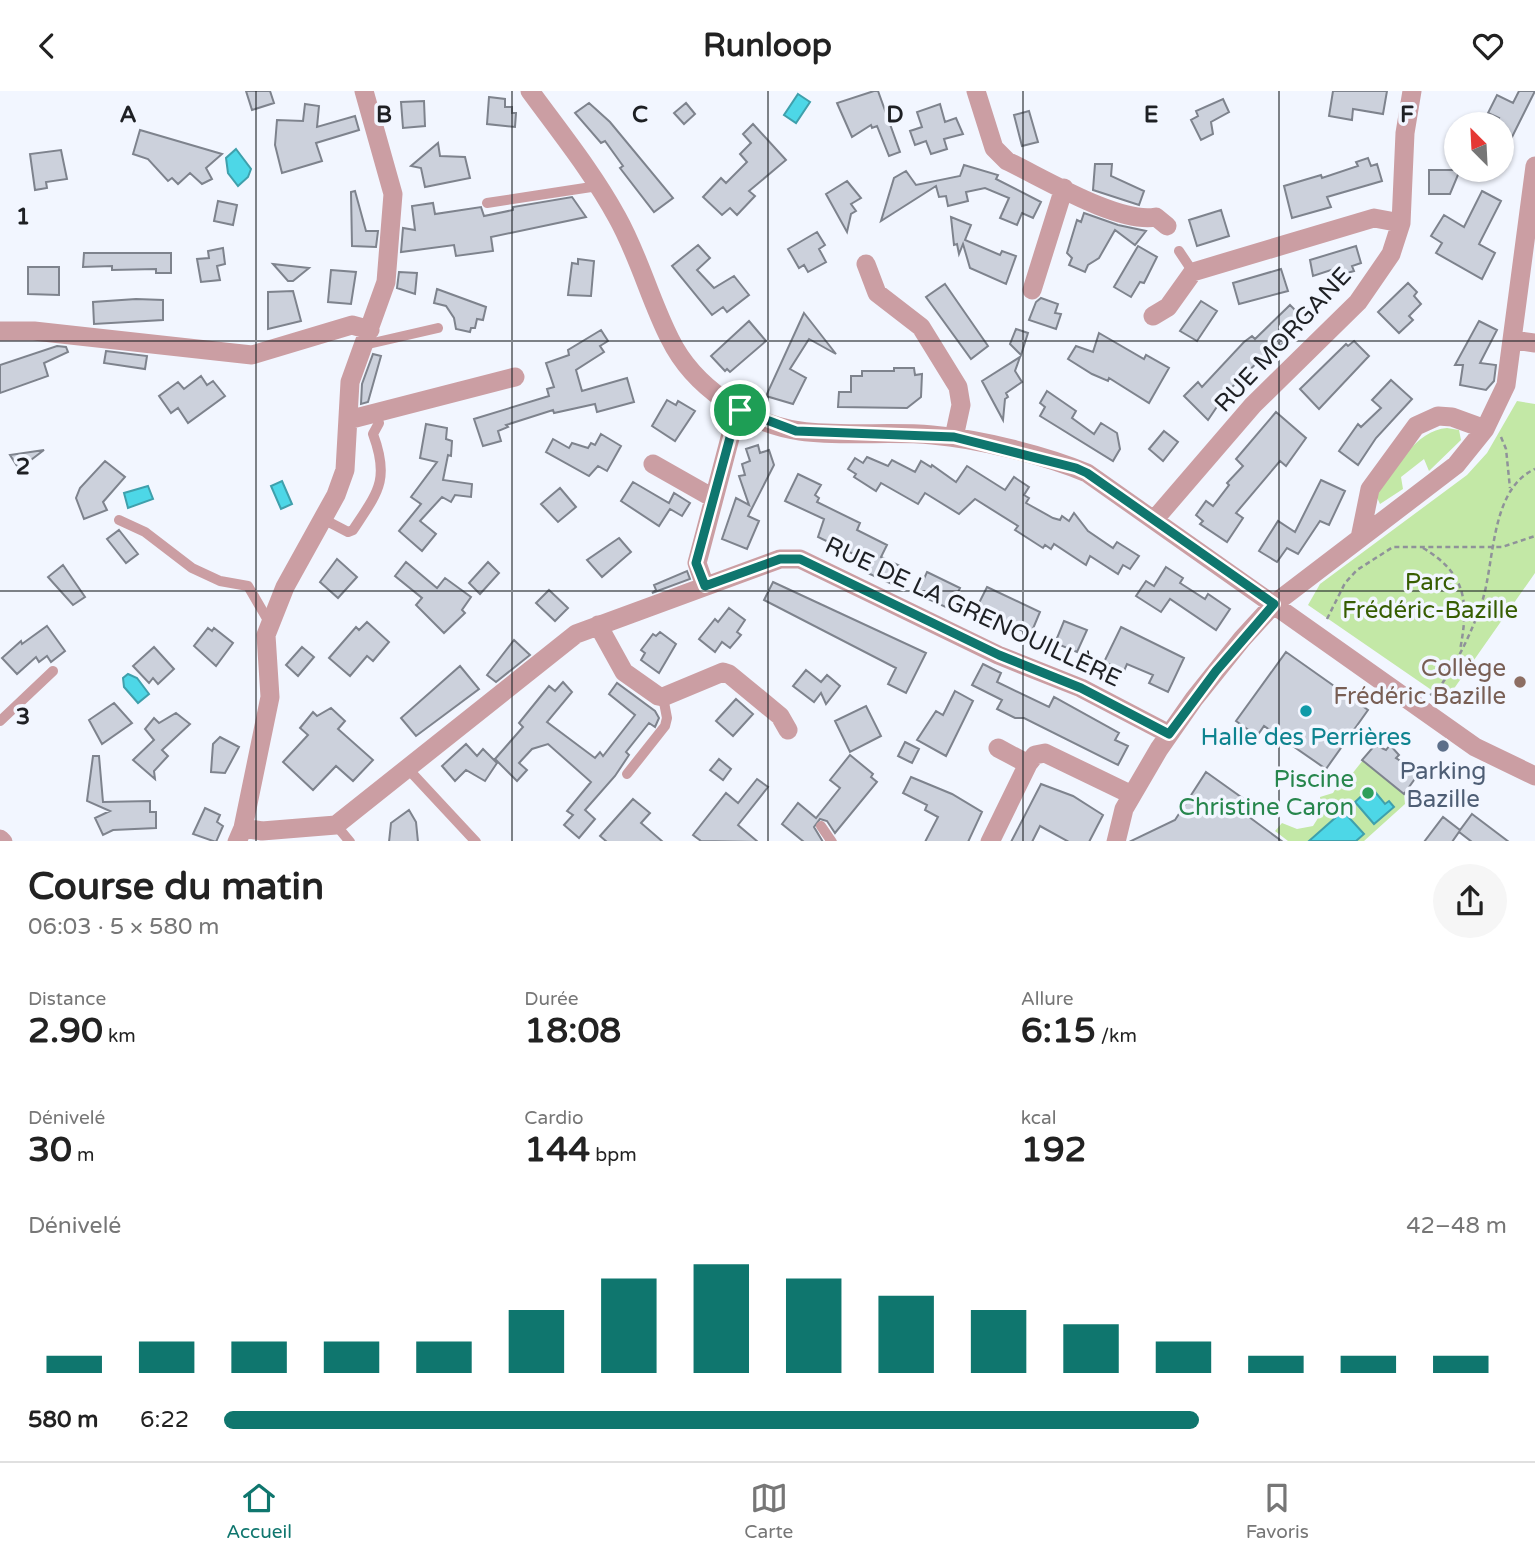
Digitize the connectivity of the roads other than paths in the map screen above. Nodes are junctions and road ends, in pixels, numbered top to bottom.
1 (364, 91) edge
2 (530, 91) edge
3 (976, 91) edge
4 (1412, 91) edge
5 (1535, 166) edge
6 (598, 186) junction
7 (1064, 188) junction
8 (487, 203) dead end
9 (1401, 223) junction
10 (1167, 226) dead end
11 (1179, 251) dead end
12 (866, 264) dead end
13 (1193, 272) junction
14 (1032, 290) dead end
15 (1153, 316) dead end
16 (438, 328) dead end
17 (0, 331) edge
18 (367, 337) junction
19 (1513, 341) junction
20 (1535, 344) edge
21 (515, 377) dead end
22 (740, 410) junction
23 (376, 414) junction
24 (348, 420) junction
25 (1485, 429) junction
26 (954, 437) junction
27 (653, 464) dead end
28 (713, 498) junction
29 (323, 519) junction
30 (119, 520) dead end
31 (1154, 520) junction
32 (1360, 538) junction
33 (705, 586) junction
34 (1274, 604) junction
35 (269, 622) junction
36 (598, 625) junction
37 (53, 671) dead end
38 (663, 697) junction
39 (0, 721) edge
40 (788, 730) dead end
41 (1169, 734) junction
42 (999, 748) dead end
43 (1028, 764) junction
44 (409, 770) junction
45 (627, 774) dead end
46 (1535, 776) edge
47 (1132, 795) junction
48 (821, 826) dead end
49 (339, 833) edge
50 (240, 835) edge
51 (475, 841) edge
52 (831, 841) edge
53 (990, 841) edge
54 (1116, 841) edge

1 - 18 street
2 - 6 street
3 - 7 street
4 - 9 street, RUE MORGANE
5 - 19 street
6 - 8 lane
6 - 22 street
7 - 10 street
7 - 14 street
9 - 13 street
9 - 31 street, RUE MORGANE
11 - 13 lane
12 - 26 street
13 - 15 street
16 - 18 lane
17 - 18 street
18 - 24 street
19 - 20 street
19 - 25 street
21 - 23 street
22 - 26 street
22 - 28 street
23 - 24 street
23 - 29 lane
24 - 29 street
25 - 32 street
25 - 32 street
26 - 31 street
27 - 28 street
28 - 33 street
29 - 35 street
30 - 35 lane
31 - 34 street
32 - 34 street
33 - 36 street, RUE DE LA GRENOUILLÈRE
33 - 41 street, RUE DE LA GRENOUILLÈRE
34 - 41 street
34 - 46 street
35 - 50 street
36 - 38 street
36 - 44 street, RUE DE LA GRENOUILLÈRE
37 - 39 lane
38 - 40 street
38 - 45 lane
41 - 47 street
42 - 43 street
43 - 47 street
43 - 53 street
44 - 49 street, RUE DE LA GRENOUILLÈRE
44 - 51 lane
47 - 54 street
48 - 52 lane
49 - 50 street

